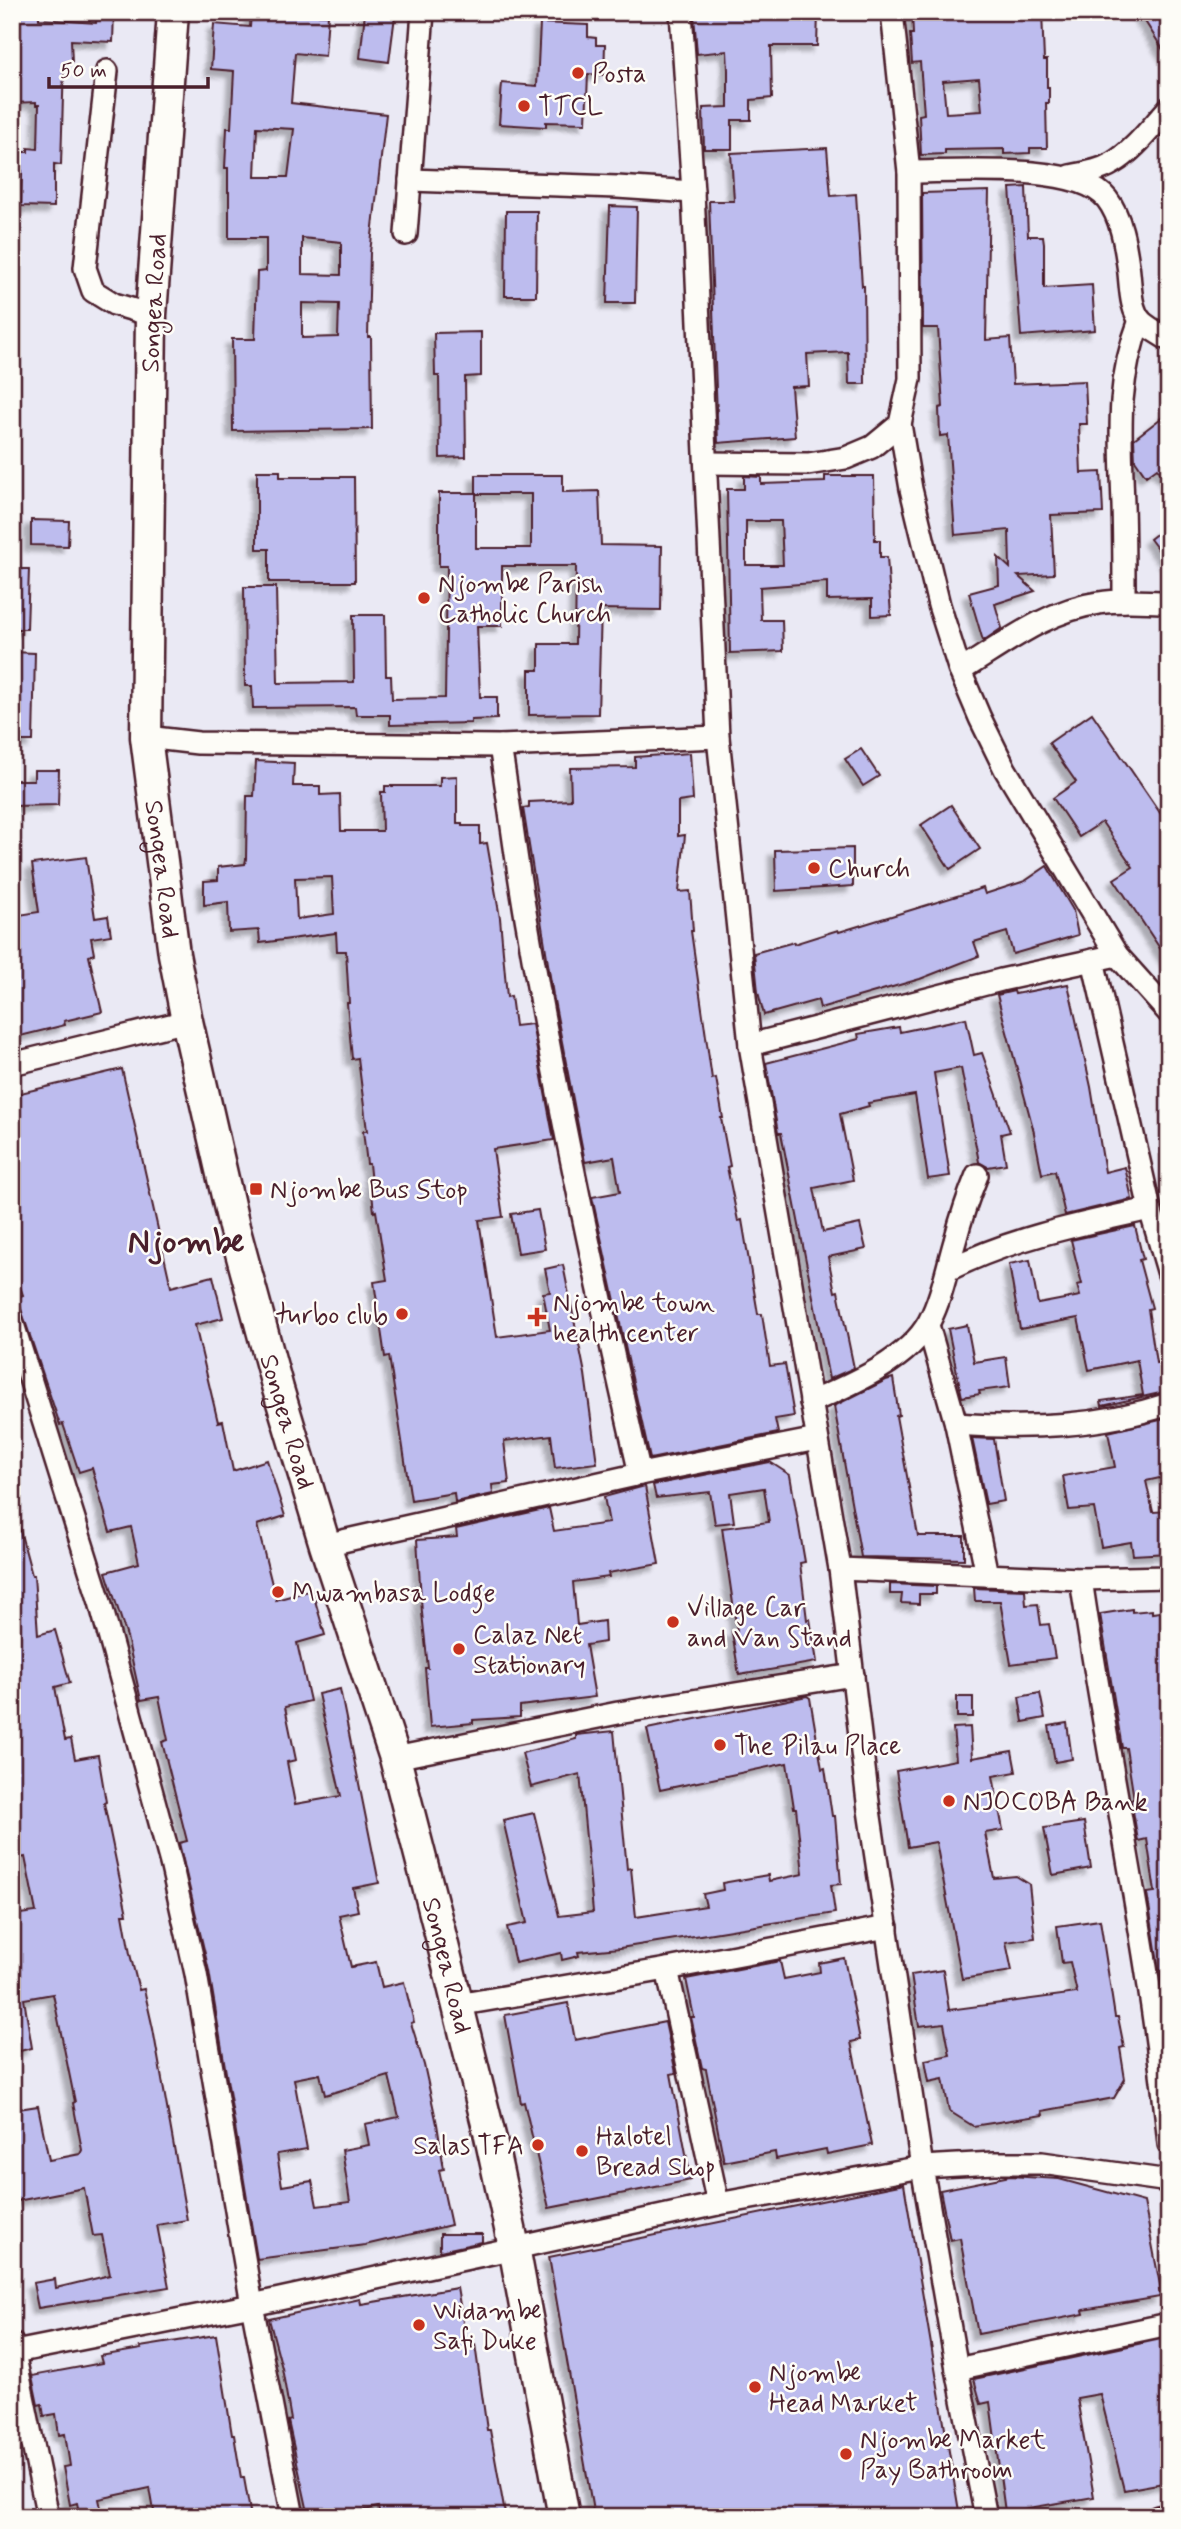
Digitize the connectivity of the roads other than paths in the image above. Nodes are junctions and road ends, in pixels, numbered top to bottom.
1 (173, 12) edge
2 (423, 12) edge
3 (681, 12) edge
4 (892, 12) edge
5 (107, 71) dead end
6 (1169, 108) edge
7 (909, 172) junction
8 (1068, 177) junction
9 (410, 180) junction
10 (693, 192) junction
11 (406, 234) dead end
12 (151, 315) junction
13 (1140, 320) junction
14 (1169, 340) edge
15 (901, 424) junction
16 (706, 463) junction
17 (1124, 601) junction
18 (1169, 602) edge
19 (960, 671) junction
20 (146, 737) junction
21 (718, 737) junction
22 (500, 746) junction
23 (1117, 955) junction
24 (1093, 960) junction
25 (1169, 1013) edge
26 (187, 1021) junction
27 (750, 1045) junction
28 (12, 1064) edge
29 (976, 1175) dead end
30 (1150, 1209) junction
31 (948, 1270) junction
32 (1169, 1274) edge
33 (12, 1321) edge
34 (928, 1325) junction
35 (21, 1373) edge
36 (811, 1402) junction
37 (1169, 1404) edge
38 (956, 1424) junction
39 (817, 1438) junction
40 (640, 1474) junction
41 (325, 1545) junction
42 (841, 1569) junction
43 (987, 1575) junction
44 (1169, 1577) edge
45 (1081, 1579) junction
46 (853, 1675) junction
47 (396, 1758) junction
48 (887, 1927) junction
49 (667, 1969) junction
50 (457, 2005) junction
51 (1169, 2144) edge
52 (922, 2167) junction
53 (1169, 2181) edge
54 (718, 2204) junction
55 (514, 2247) junction
56 (252, 2305) junction
57 (1169, 2324) edge
58 (13, 2347) edge
59 (957, 2369) junction
60 (1169, 2515) edge
61 (48, 2517) edge
62 (293, 2517) edge
63 (564, 2517) edge
64 (986, 2517) edge
65 (1158, 2517) edge

1 - 12 highway, Songea Road
2 - 9 street
3 - 10 street
4 - 7 street
5 - 12 street
6 - 8 street
7 - 8 street
7 - 15 street
8 - 13 street
9 - 10 street
9 - 11 street
10 - 16 street
12 - 20 highway, Songea Road
13 - 14 street
13 - 17 street
15 - 16 street
15 - 19 street
16 - 21 street
17 - 18 street
17 - 19 street
19 - 23 street
20 - 22 street
20 - 26 highway, Songea Road
21 - 22 street
21 - 27 street
22 - 40 street
23 - 24 street
23 - 25 street
24 - 27 street
24 - 30 street
26 - 28 street
26 - 41 highway, Songea Road
27 - 36 street
29 - 31 street
30 - 31 street
30 - 32 street
31 - 34 street
33 - 35 street
34 - 36 street
34 - 38 street
35 - 56 street
36 - 39 street
37 - 38 street
38 - 43 street
39 - 40 street
39 - 42 street
40 - 41 street
41 - 47 highway, Songea Road
42 - 43 street
42 - 46 street
43 - 45 street
44 - 45 street
45 - 51 street
46 - 47 street
46 - 48 street
47 - 50 highway, Songea Road
48 - 49 street
48 - 52 street
49 - 50 street
49 - 54 street
50 - 55 highway, Songea Road
52 - 53 street
52 - 54 street
52 - 59 street
54 - 55 street
55 - 56 street
55 - 63 highway, Songea Road
56 - 58 street
56 - 62 street
57 - 59 street
58 - 61 street
59 - 64 street
60 - 65 street

